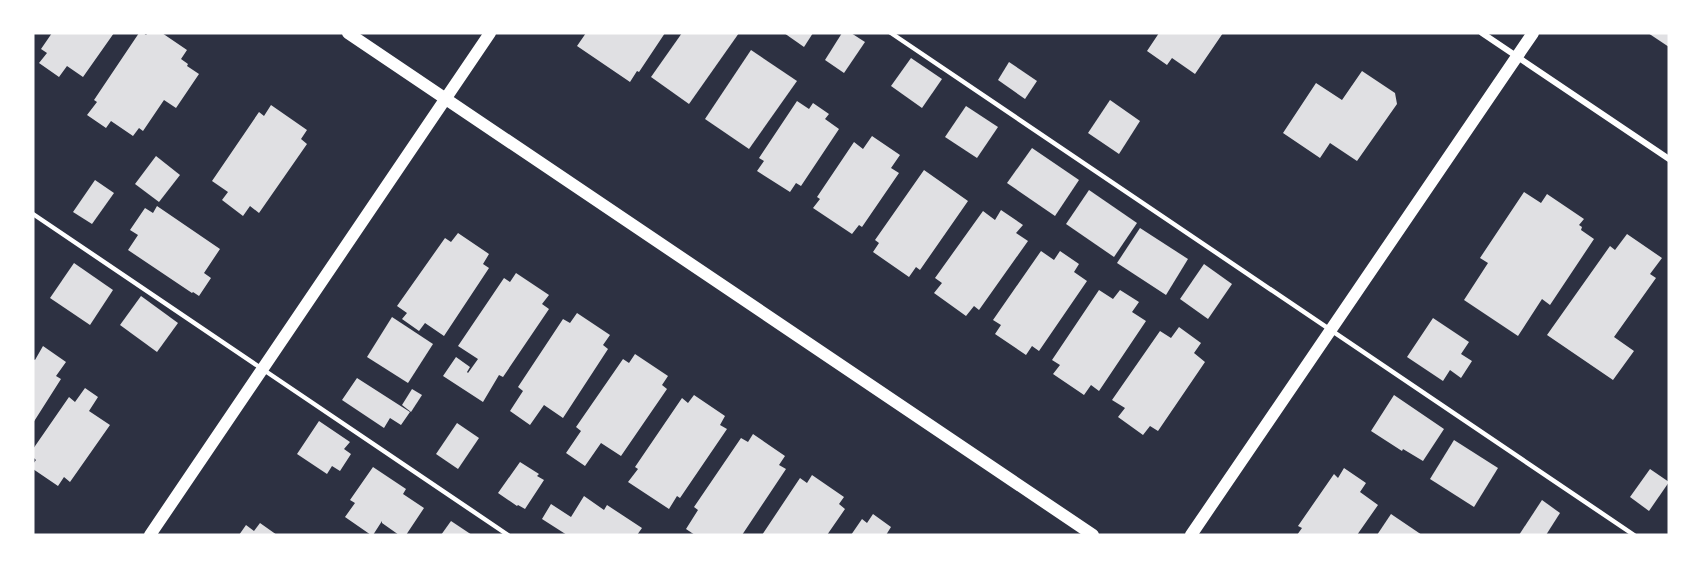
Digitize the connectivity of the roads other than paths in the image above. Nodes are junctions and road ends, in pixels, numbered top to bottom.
1 (348, 33) edge
2 (490, 33) edge
3 (891, 33) edge
4 (1482, 33) edge
5 (1533, 33) edge
6 (1517, 57) junction
7 (446, 98) junction
8 (1669, 159) edge
9 (33, 214) edge
10 (1331, 330) junction
11 (262, 369) junction
12 (150, 535) edge
13 (508, 535) edge
14 (1093, 535) edge
15 (1191, 535) edge
16 (1634, 535) edge

1 - 7 main road
2 - 7 main road
3 - 10 lane
4 - 6 street
5 - 6 main road
6 - 8 street
6 - 10 main road
7 - 11 main road
7 - 14 main road
9 - 11 lane
10 - 15 main road
10 - 16 lane
11 - 12 main road
11 - 13 lane

